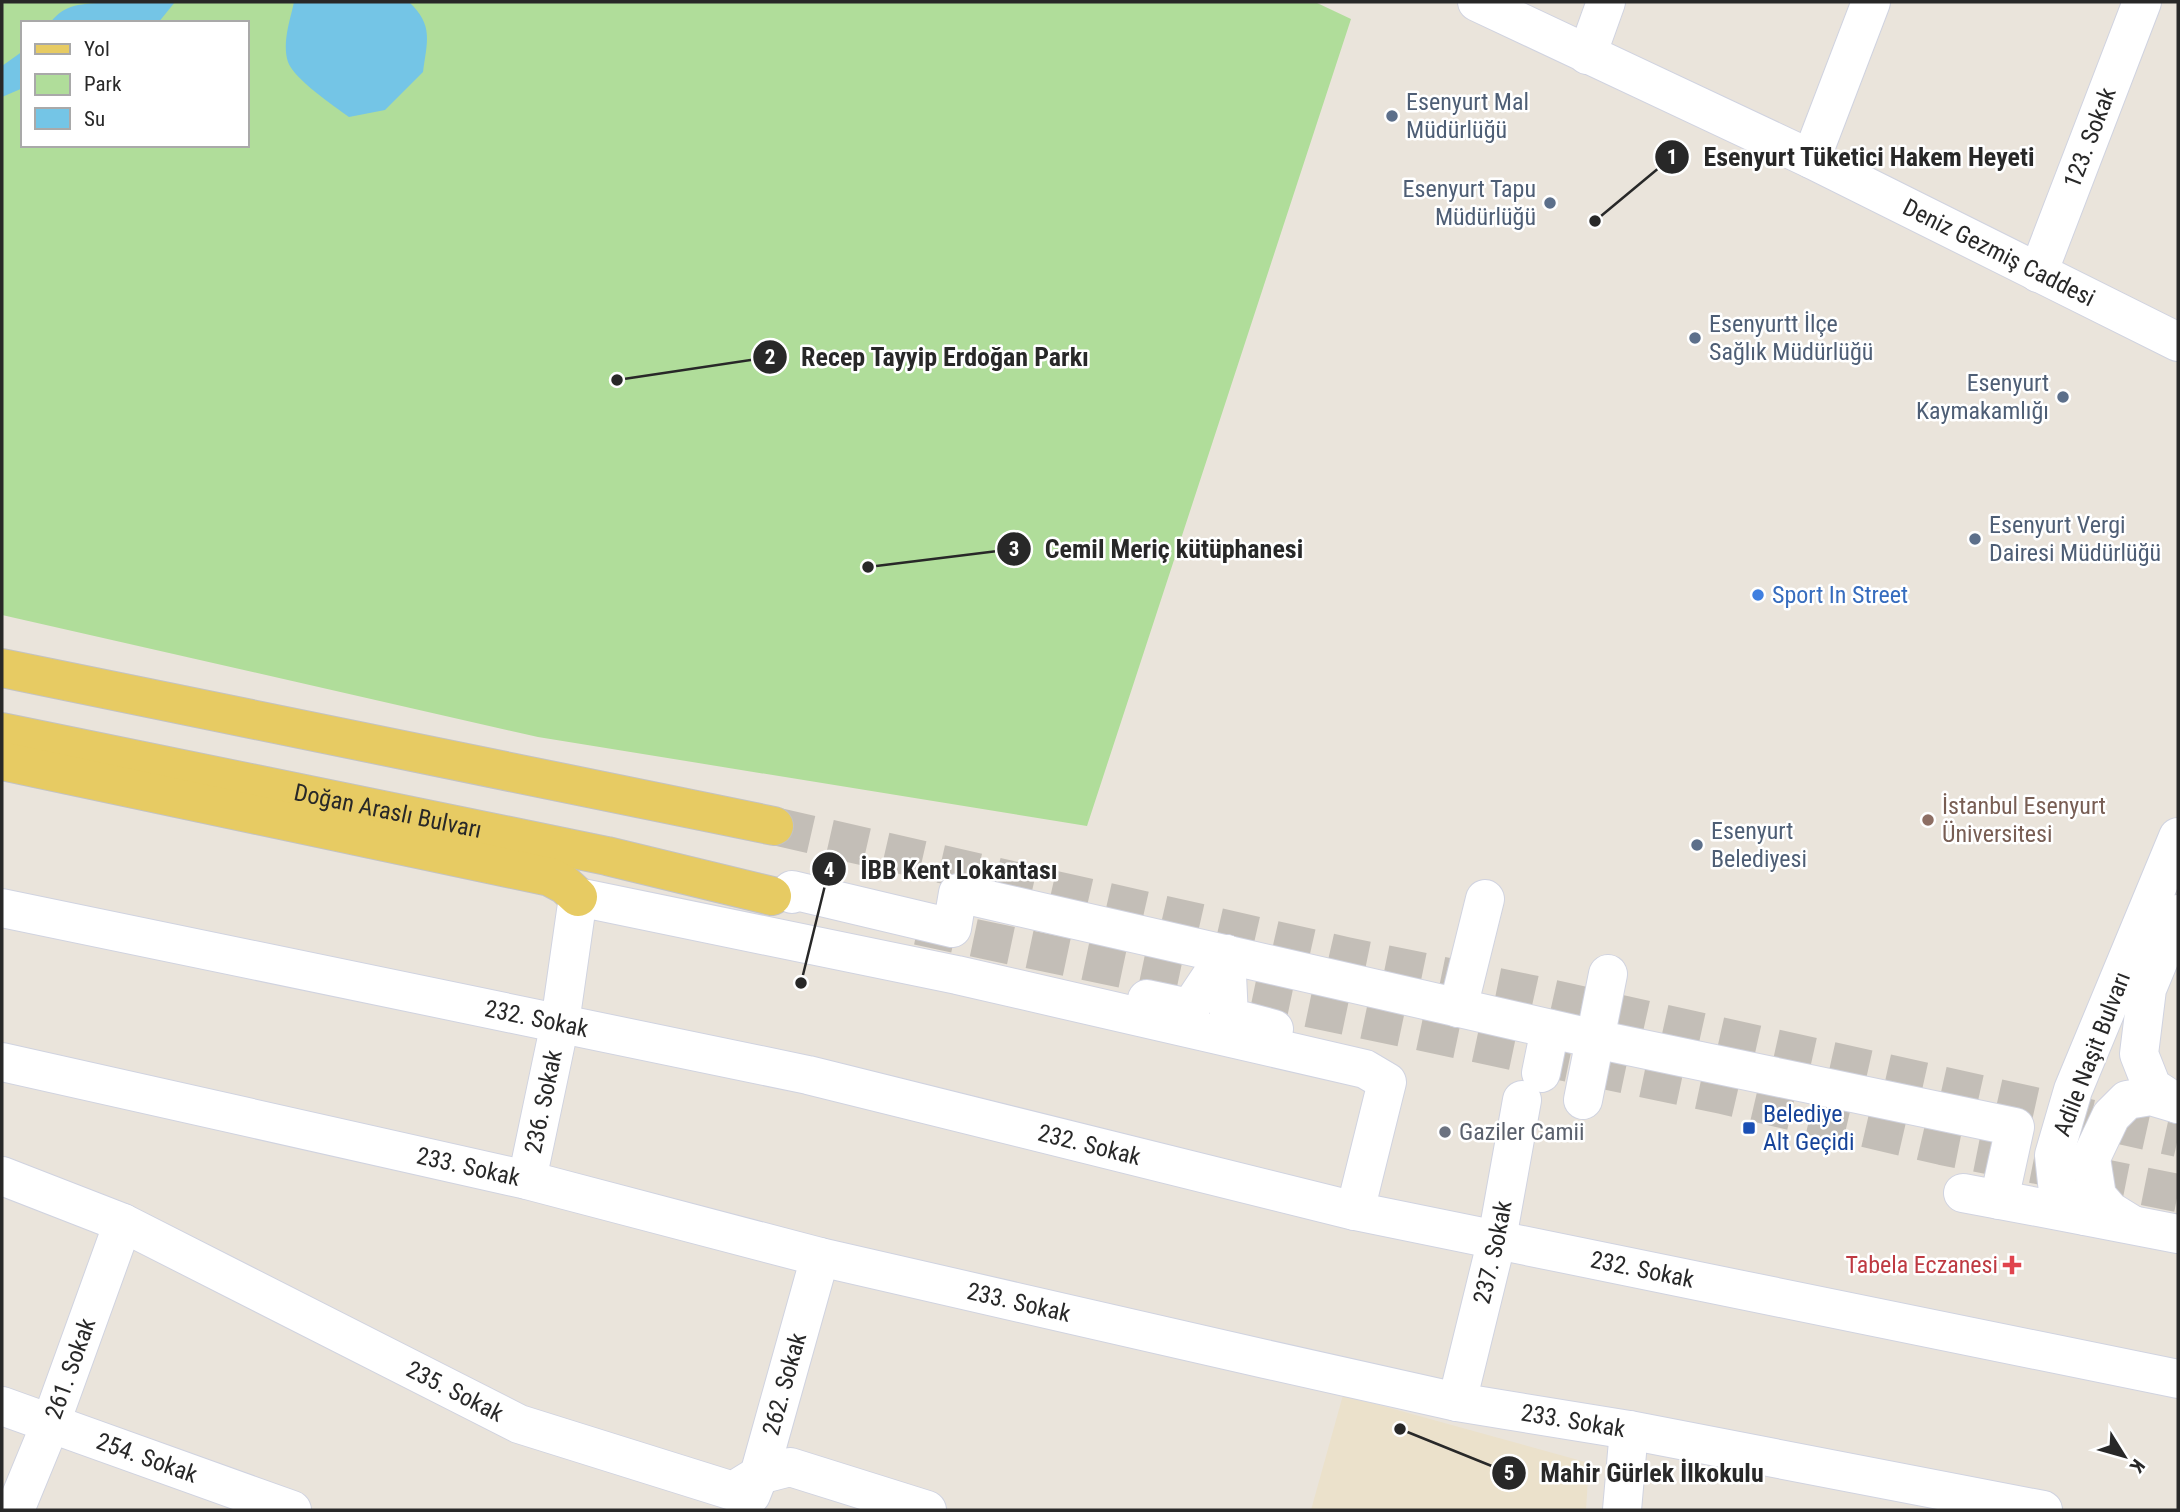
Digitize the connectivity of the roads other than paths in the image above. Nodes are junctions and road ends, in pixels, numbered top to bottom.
1 (1477, 2) edge
2 (1606, 2) edge
3 (1871, 2) edge
4 (2142, 2) edge
5 (1587, 55) junction
6 (1811, 159) junction
7 (2038, 273) junction
8 (2178, 342) edge
9 (2, 668) edge
10 (2, 732) edge
11 (2, 761) edge
12 (774, 826) tunnel mouth
13 (2178, 836) edge
14 (782, 895) joint
15 (578, 897) junction
16 (1485, 899) dead end
17 (2, 908) edge
18 (2178, 915) edge
19 (1226, 954) junction
20 (1608, 974) dead end
21 (957, 975) junction
22 (1458, 1008) junction
23 (560, 1023) junction
24 (1550, 1029) junction
25 (1595, 1039) junction
26 (2, 1062) edge
27 (1387, 1083) junction
28 (1583, 1100) dead end
29 (2178, 1104) edge
30 (2, 1175) edge
31 (527, 1180) junction
32 (1355, 1211) junction
33 (2085, 1216) junction
34 (123, 1223) junction
35 (2134, 1226) junction
36 (2178, 1234) edge
37 (1497, 1239) junction
38 (820, 1257) junction
39 (2178, 1379) edge
40 (1457, 1402) junction
41 (2, 1406) edge
42 (50, 1424) junction
43 (1629, 1430) junction
44 (759, 1475) junction
45 (15, 1510) edge
46 (292, 1510) edge
47 (745, 1510) edge
48 (928, 1510) edge
49 (1622, 1510) edge
50 (2043, 1510) edge

1 - 5 street, Deniz Gezmiş Caddesi
2 - 5 street
3 - 6 street
4 - 7 street, 123. Sokak
5 - 6 street, Deniz Gezmiş Caddesi
6 - 7 street, Deniz Gezmiş Caddesi
7 - 8 street, Deniz Gezmiş Caddesi
9 - 12 main road
10 - 14 main road, Doğan Araslı Bulvarı
11 - 15 main road
13 - 33 street, Adile Naşit Bulvarı
14 - 19 street
15 - 21 street
15 - 23 street, 236. Sokak
16 - 22 street
17 - 23 street, 232. Sokak
18 - 29 street, Adile Naşit Bulvarı
19 - 21 street
19 - 22 street
19 - 27 street
20 - 25 street
21 - 27 street
22 - 24 street
23 - 31 street, 236. Sokak
23 - 32 street, 232. Sokak
24 - 25 street
24 - 37 street, 237. Sokak
25 - 28 street
25 - 33 street
26 - 31 street, 233. Sokak
27 - 32 street
29 - 35 street
30 - 34 street, 235. Sokak
31 - 38 street, 233. Sokak
32 - 37 street, 232. Sokak
33 - 35 street
34 - 42 street, 261. Sokak
34 - 44 street, 235. Sokak
35 - 36 street
37 - 39 street, 232. Sokak
37 - 40 street, 237. Sokak
38 - 40 street, 233. Sokak
38 - 44 street, 262. Sokak
40 - 43 street, 233. Sokak
41 - 42 street, 254. Sokak
42 - 45 street, 261. Sokak
42 - 46 street, 254. Sokak
43 - 49 street
43 - 50 street, 233. Sokak
44 - 47 street, 262. Sokak
44 - 48 street, 235. Sokak

